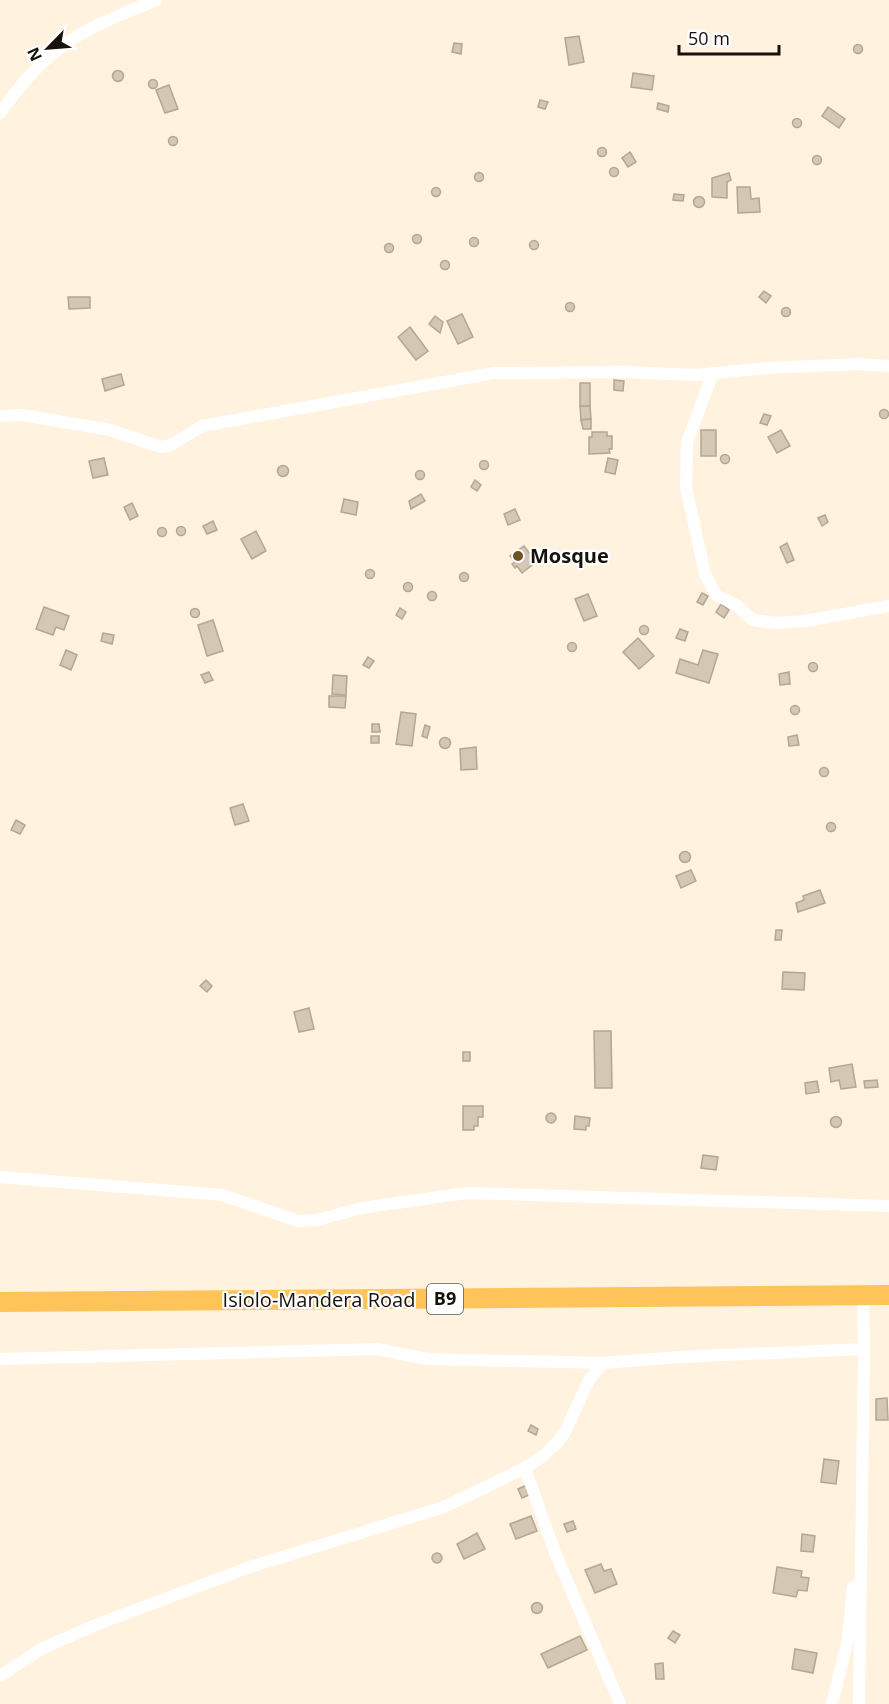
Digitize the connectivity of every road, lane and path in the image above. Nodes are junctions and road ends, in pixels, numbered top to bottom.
1 (156, 0) edge
2 (0, 112) edge
3 (889, 366) edge
4 (713, 373) junction
5 (0, 416) edge
6 (889, 606) edge
7 (0, 1177) edge
8 (889, 1206) edge
9 (889, 1295) edge
10 (863, 1296) junction
11 (0, 1302) edge
12 (864, 1349) junction
13 (0, 1359) edge
14 (603, 1363) junction
15 (525, 1468) junction
16 (861, 1509) junction
17 (0, 1676) edge
18 (620, 1704) edge
19 (832, 1704) edge
20 (859, 1704) edge

1 - 2 street
3 - 4 street
4 - 5 street
4 - 6 street
7 - 8 street
9 - 10 highway, Isiolo-Mandera Road / B9
10 - 11 highway, Isiolo-Mandera Road / B9
10 - 12 street
12 - 14 street
12 - 16 street
13 - 14 street
14 - 15 street
15 - 17 street
15 - 18 street
16 - 19 street
16 - 20 street

